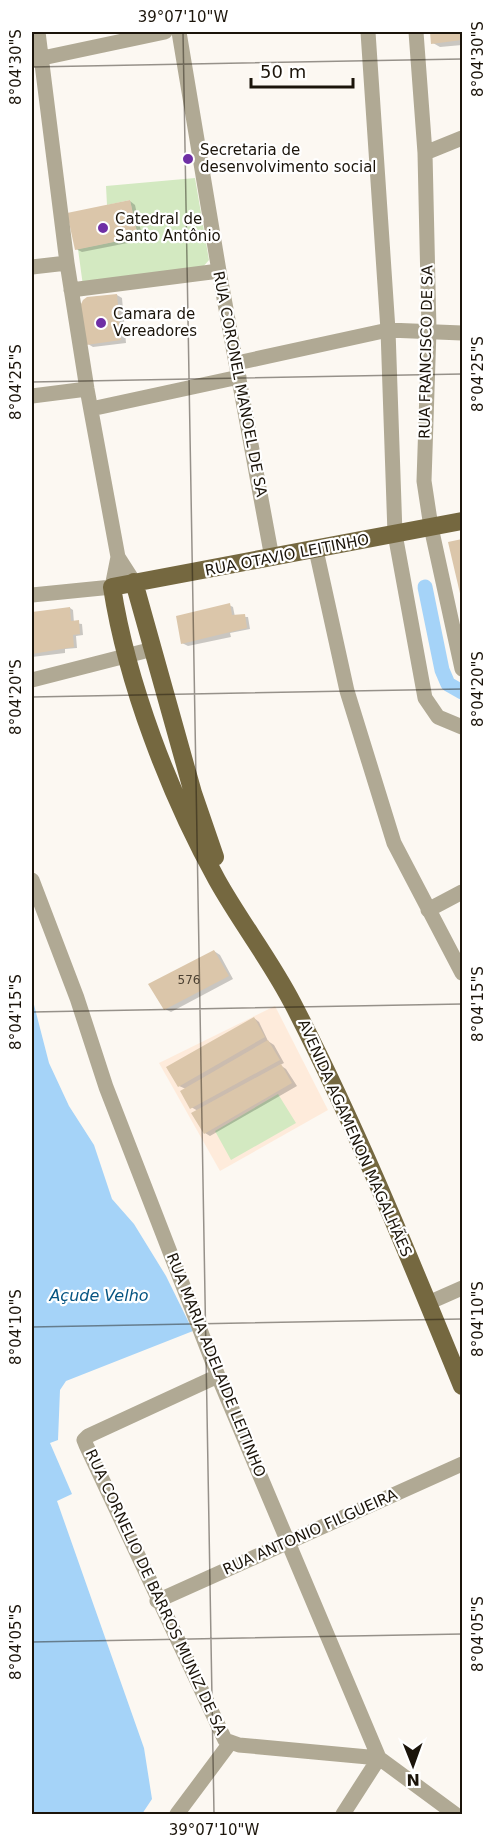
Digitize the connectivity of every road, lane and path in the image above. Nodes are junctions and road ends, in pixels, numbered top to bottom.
1 (38, 32) edge
2 (165, 32) edge
3 (179, 32) edge
4 (368, 32) edge
5 (416, 32) edge
6 (148, 33) edge
7 (36, 59) edge
8 (462, 138) edge
9 (425, 153) junction
10 (67, 263) junction
11 (32, 267) edge
12 (219, 271) junction
13 (71, 290) junction
14 (388, 330) junction
15 (429, 330) junction
16 (462, 333) edge
17 (238, 370) junction
18 (87, 389) junction
19 (32, 396) edge
20 (91, 409) junction
21 (462, 521) edge
22 (431, 527) junction
23 (395, 534) junction
24 (316, 550) junction
25 (118, 557) junction
26 (272, 558) junction
27 (134, 582) junction
28 (111, 587) junction
29 (32, 595) edge
30 (153, 649) junction
31 (125, 656) junction
32 (462, 669) edge
33 (32, 680) edge
34 (167, 701) junction
35 (144, 710) junction
36 (462, 727) edge
37 (184, 760) junction
38 (164, 764) junction
39 (32, 880) edge
40 (462, 892) edge
41 (229, 899) junction
42 (428, 910) junction
43 (462, 973) edge
44 (462, 1288) edge
45 (428, 1303) junction
46 (218, 1376) junction
47 (462, 1386) edge
48 (462, 1464) edge
49 (289, 1542) junction
50 (157, 1601) junction
51 (230, 1743) junction
52 (379, 1758) junction
53 (177, 1815) edge
54 (343, 1815) edge
55 (455, 1815) edge

1 - 7 street
2 - 6 street
3 - 12 street, RUA CORONEL MANOEL DE SA
4 - 14 street
5 - 9 street, RUA FRANCISCO DE SA
6 - 7 street
7 - 10 street
8 - 9 street
9 - 15 street, RUA FRANCISCO DE SA
10 - 11 street
10 - 13 street
12 - 13 street
12 - 17 street, RUA CORONEL MANOEL DE SA
13 - 18 street
14 - 15 street
14 - 17 street
14 - 23 street
15 - 16 street
15 - 22 street, RUA FRANCISCO DE SA
17 - 20 street
17 - 26 street, RUA CORONEL MANOEL DE SA
18 - 19 street
18 - 20 street
20 - 25 street
21 - 22 main road, RUA OTAVIO LEITINHO
22 - 23 main road, RUA OTAVIO LEITINHO
22 - 32 street, RUA FRANCISCO DE SA
23 - 24 main road, RUA OTAVIO LEITINHO
23 - 36 street
24 - 26 main road, RUA OTAVIO LEITINHO
24 - 42 street
25 - 27 street
25 - 28 street
26 - 27 main road, RUA OTAVIO LEITINHO
27 - 28 main road, RUA OTAVIO LEITINHO
27 - 30 main road, AVENIDA AGAMENON MAGALHÃES
28 - 29 street
28 - 31 main road, AVENIDA AGAMENON MAGALHÃES
30 - 31 street
30 - 34 main road, AVENIDA AGAMENON MAGALHÃES
31 - 33 street
31 - 35 main road, AVENIDA AGAMENON MAGALHÃES
34 - 35 main road
34 - 37 main road, AVENIDA AGAMENON MAGALHÃES
35 - 38 main road, AVENIDA AGAMENON MAGALHÃES
37 - 38 main road
37 - 41 main road, AVENIDA AGAMENON MAGALHÃES
38 - 41 main road, AVENIDA AGAMENON MAGALHÃES
39 - 46 street, RUA MARIA ADELAIDE LEITINHO
40 - 42 street
41 - 45 main road, AVENIDA AGAMENON MAGALHÃES
42 - 43 street
44 - 45 street
45 - 47 main road, AVENIDA AGAMENON MAGALHÃES
46 - 49 street, RUA MARIA ADELAIDE LEITINHO
46 - 50 street, RUA CORNELIO DE BARROS MUNIZ DE SA
48 - 49 street, RUA ANTONIO FILGUEIRA
49 - 50 street, RUA ANTONIO FILGUEIRA
49 - 52 street, RUA MARIA ADELAIDE LEITINHO
50 - 51 street, RUA CORNELIO DE BARROS MUNIZ DE SA
51 - 52 street
51 - 53 street
52 - 54 street
52 - 55 street

